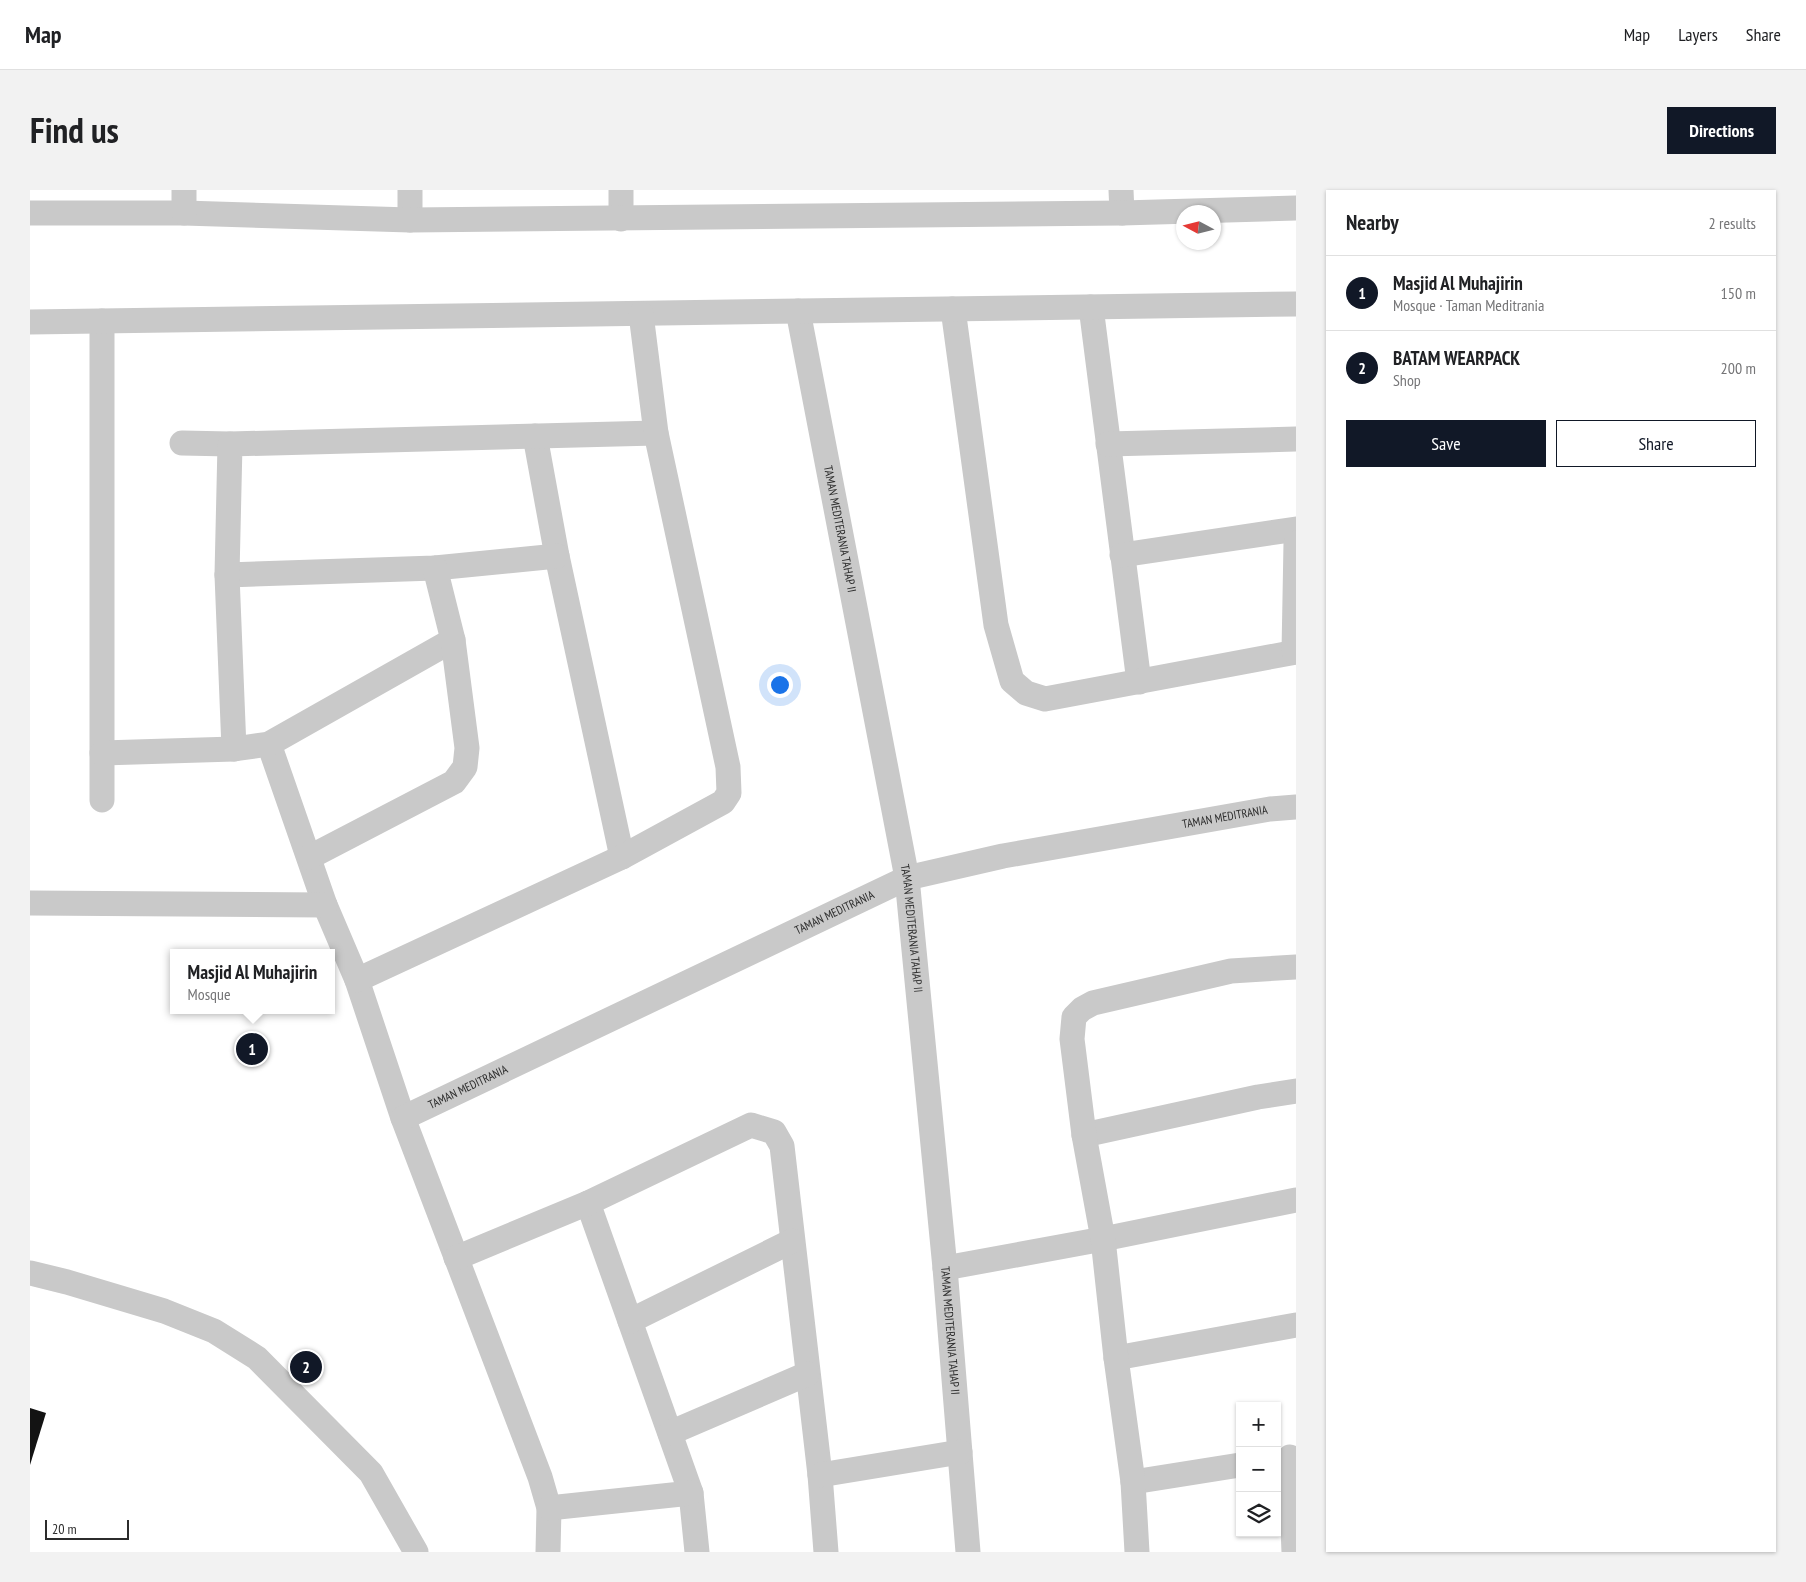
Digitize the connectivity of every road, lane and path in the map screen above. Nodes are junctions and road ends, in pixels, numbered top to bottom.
1 (410, 190) edge
2 (621, 190) edge
3 (184, 201) edge
4 (1121, 202) edge
5 (1296, 208) edge
6 (30, 213) edge
7 (621, 219) junction
8 (410, 220) junction
9 (1296, 304) edge
10 (1091, 307) junction
11 (953, 309) junction
12 (798, 311) junction
13 (642, 314) junction
14 (102, 321) junction
15 (30, 322) edge
16 (656, 432) junction
17 (535, 436) junction
18 (1296, 438) edge
19 (182, 443) dead end
20 (230, 444) junction
21 (1108, 444) junction
22 (1296, 529) edge
23 (1296, 543) edge
24 (1122, 555) junction
25 (556, 556) junction
26 (435, 568) junction
27 (227, 574) junction
28 (454, 640) junction
29 (1295, 652) edge
30 (1139, 682) junction
31 (269, 744) junction
32 (234, 750) junction
33 (102, 753) junction
34 (102, 800) dead end
35 (1296, 807) edge
36 (310, 857) junction
37 (622, 857) junction
38 (906, 878) junction
39 (30, 904) edge
40 (325, 905) junction
41 (1296, 967) edge
42 (357, 980) junction
43 (1296, 1091) edge
44 (403, 1118) junction
45 (1084, 1135) junction
46 (1296, 1200) edge
47 (588, 1203) junction
48 (1103, 1239) junction
49 (792, 1241) junction
50 (456, 1258) junction
51 (945, 1268) junction
52 (30, 1273) edge
53 (630, 1321) junction
54 (1296, 1325) edge
55 (1116, 1358) junction
56 (807, 1374) junction
57 (670, 1433) junction
58 (960, 1452) junction
59 (1288, 1457) edge
60 (1236, 1466) edge
61 (820, 1475) junction
62 (1133, 1482) junction
63 (691, 1493) junction
64 (549, 1508) junction
65 (416, 1552) edge
66 (548, 1552) edge
67 (698, 1552) edge
68 (826, 1552) edge
69 (968, 1552) edge
70 (1137, 1552) edge
71 (1294, 1552) edge

1 - 8 street
2 - 7 street
3 - 6 street
3 - 8 street
4 - 5 street
4 - 7 street
7 - 8 street
9 - 10 street
10 - 11 street
10 - 21 street
11 - 12 street
11 - 30 street
12 - 13 street
12 - 38 street, TAMAN MEDITERANIA TAHAP II
13 - 14 street
13 - 16 street
14 - 15 street
14 - 33 street
16 - 17 street
16 - 37 street
17 - 20 street
17 - 25 street
18 - 21 street
19 - 20 street
20 - 27 street
21 - 24 street
22 - 24 street
23 - 29 street
24 - 30 street
25 - 26 street
25 - 37 street
26 - 27 street
26 - 28 street
27 - 32 street
28 - 31 street
28 - 36 street
29 - 30 street
31 - 32 street
31 - 36 street
32 - 33 street
33 - 34 street
35 - 38 street, TAMAN MEDITRANIA
36 - 40 street
37 - 42 street
38 - 44 street, TAMAN MEDITRANIA
38 - 51 street, TAMAN MEDITERANIA TAHAP II
39 - 40 street
40 - 42 street
41 - 45 street
42 - 44 street
43 - 45 street
44 - 50 street
45 - 48 street
46 - 48 street
47 - 49 street
47 - 50 street
47 - 53 street
48 - 51 street
48 - 55 street
49 - 53 street
49 - 56 street
50 - 64 street
51 - 58 street, TAMAN MEDITERANIA TAHAP II
52 - 65 street
53 - 57 street
54 - 55 street
55 - 62 street
56 - 57 street
56 - 61 street
57 - 63 street
58 - 61 street
58 - 69 street, TAMAN MEDITERANIA TAHAP II
59 - 71 street
60 - 62 street
61 - 68 street
62 - 70 street
63 - 64 street
63 - 67 street
64 - 66 street

